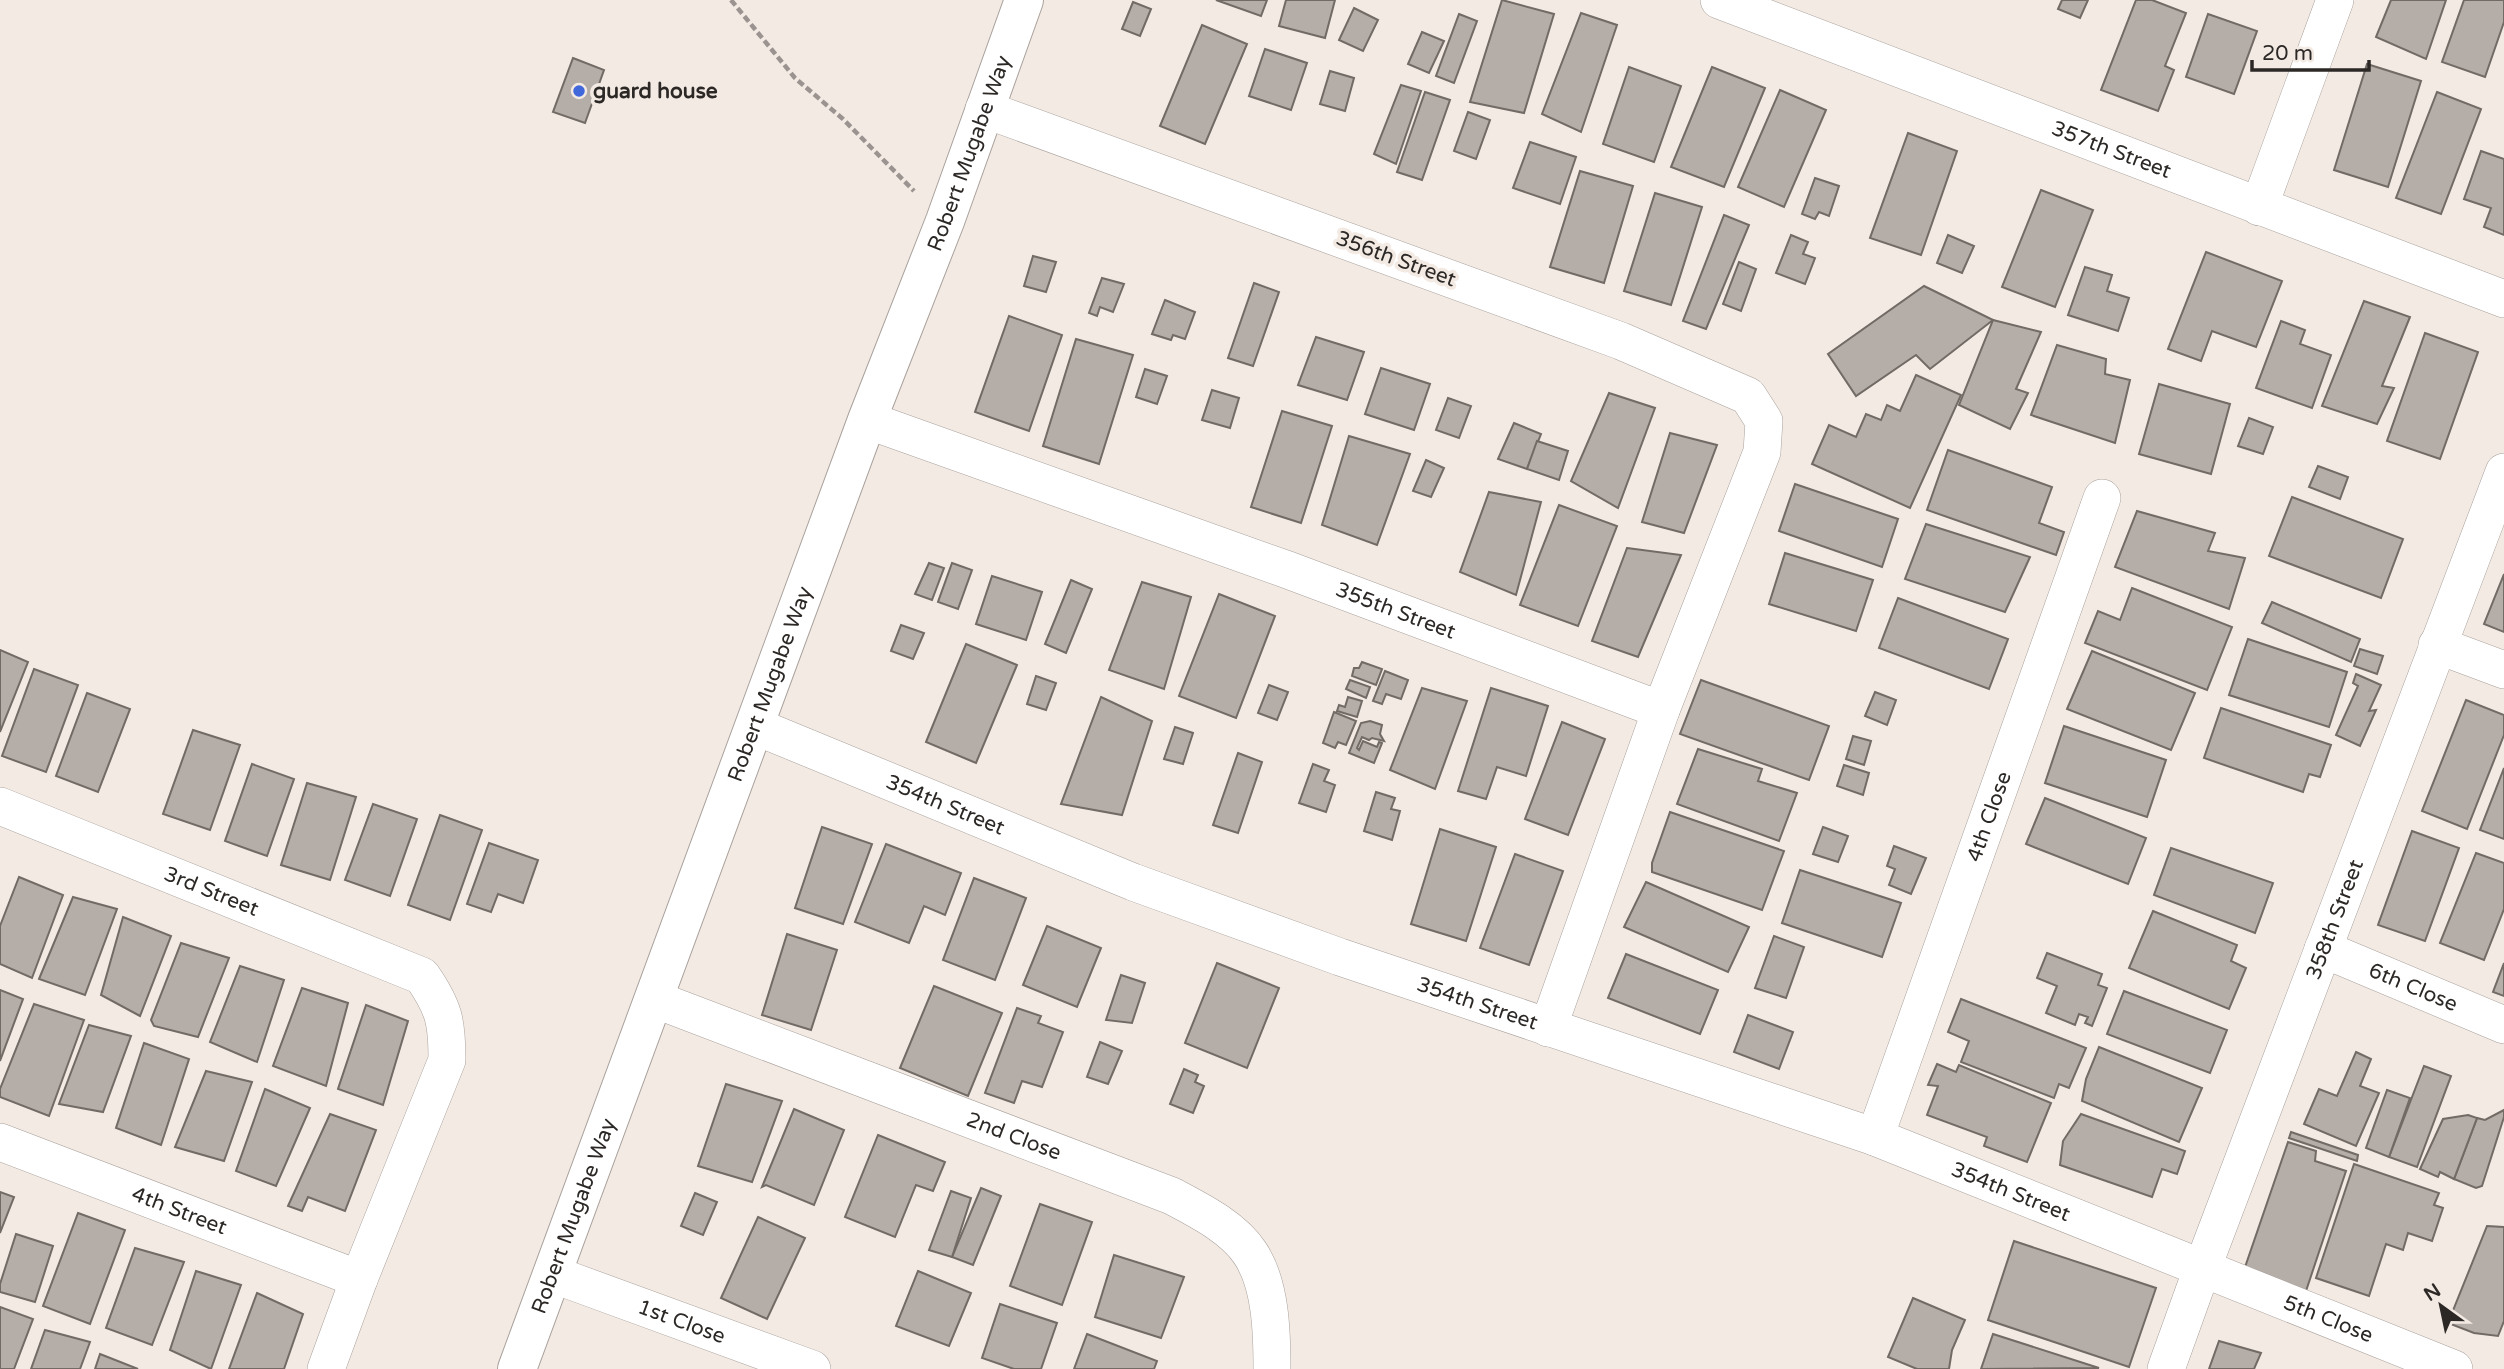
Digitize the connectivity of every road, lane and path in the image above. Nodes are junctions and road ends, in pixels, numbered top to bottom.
1 (731, 0) edge
2 (1024, 0) edge
3 (1719, 0) edge
4 (2335, 0) edge
5 (984, 109) junction
6 (2259, 207) junction
7 (944, 221) junction
8 (2504, 299) edge
9 (867, 420) junction
10 (2504, 471) edge
11 (2102, 498) dead end
12 (2437, 645) junction
13 (2504, 670) edge
14 (1661, 710) junction
15 (755, 726) junction
16 (0, 806) edge
17 (2323, 949) junction
18 (654, 999) junction
19 (2504, 1025) edge
20 (1548, 1028) junction
21 (1875, 1137) junction
22 (0, 1142) edge
23 (2202, 1269) junction
24 (552, 1274) junction
25 (359, 1279) junction
26 (326, 1369) edge
27 (517, 1369) edge
28 (812, 1369) edge
29 (1272, 1369) edge
30 (2166, 1369) edge
31 (2454, 1369) edge

1 - 7 path
2 - 5 street, Robert Mugabe Way
3 - 6 street, 357th Street
4 - 6 street
5 - 7 street, Robert Mugabe Way
5 - 14 street, 356th Street
6 - 8 street, 357th Street
7 - 9 street, Robert Mugabe Way
9 - 14 street, 355th Street
9 - 15 street, Robert Mugabe Way
10 - 12 street, 358th Street
11 - 21 street, 4th Close
12 - 13 street
12 - 17 street, 358th Street
14 - 20 street
15 - 18 street, Robert Mugabe Way
15 - 20 street, 354th Street
16 - 25 street, 3rd Street
17 - 19 street, 6th Close
17 - 23 street, 358th Street
18 - 24 street, Robert Mugabe Way
18 - 29 street, 2nd Close
20 - 21 street, 354th Street
21 - 23 street, 354th Street
22 - 25 street, 4th Street
23 - 30 street, 358th Street
23 - 31 street, 5th Close
24 - 27 street, Robert Mugabe Way
24 - 28 street, 1st Close
25 - 26 street

